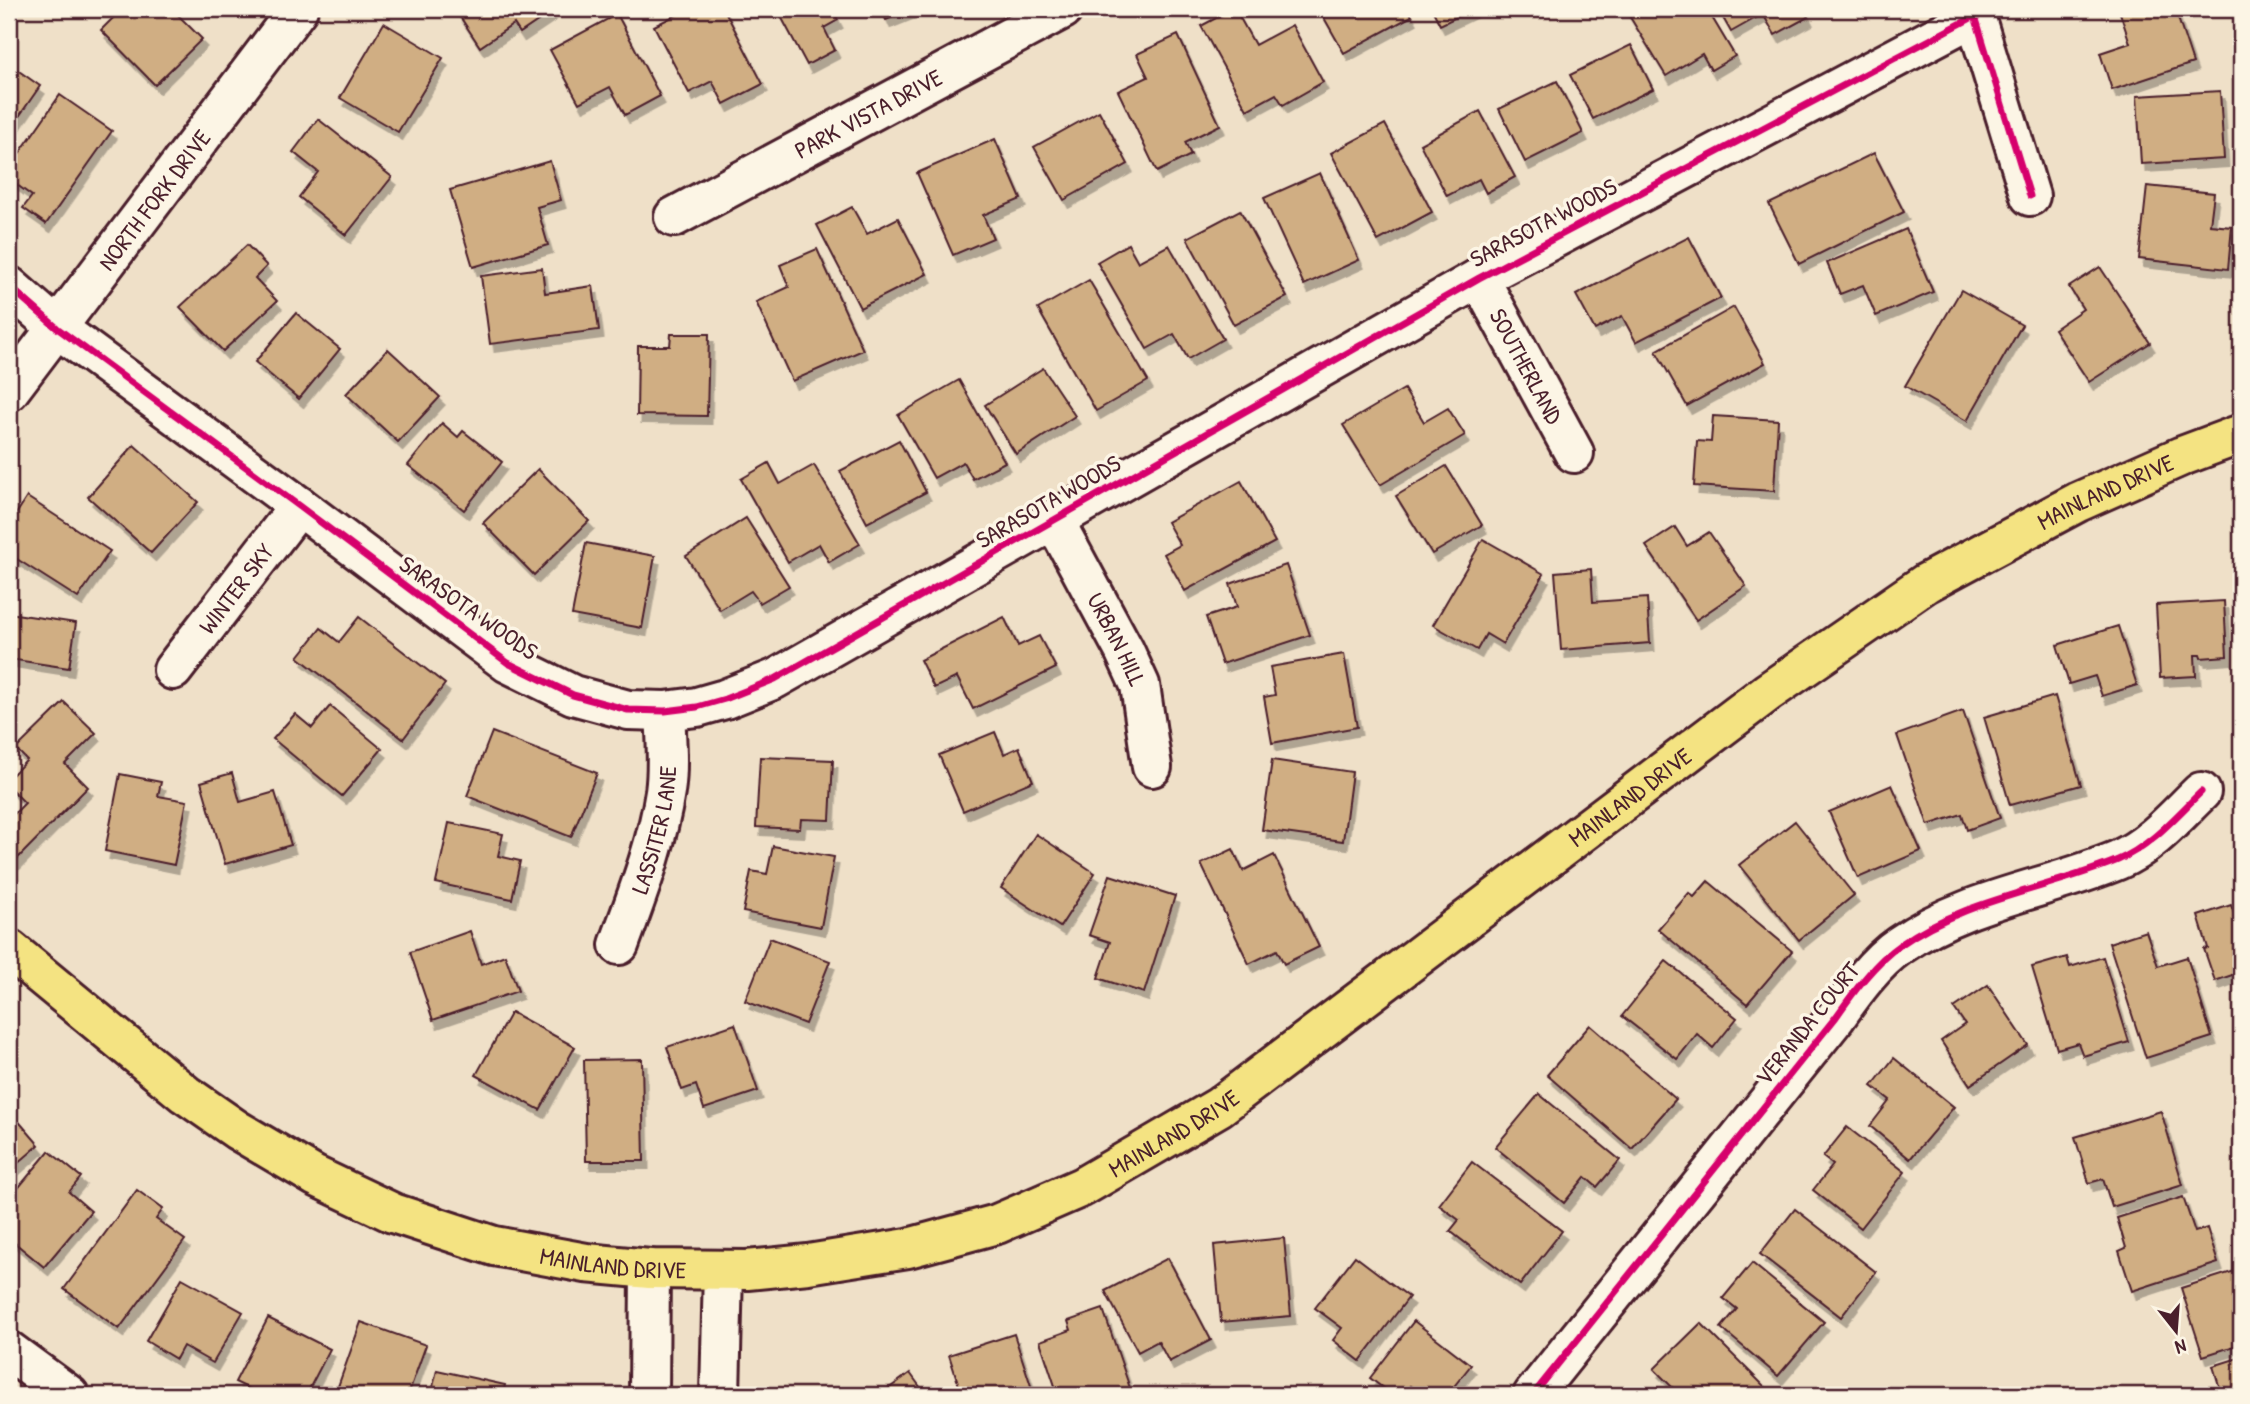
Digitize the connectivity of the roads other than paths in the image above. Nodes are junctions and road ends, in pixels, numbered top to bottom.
1 (298, 9) edge
2 (1063, 9) edge
3 (2030, 196) dead end
4 (674, 217) dead end
5 (1479, 278) junction
6 (9, 286) edge
7 (57, 328) junction
8 (9, 391) edge
9 (2241, 433) edge
10 (1574, 453) dead end
11 (299, 506) junction
12 (1054, 520) junction
13 (173, 670) dead end
14 (664, 711) junction
15 (1152, 767) dead end
16 (2201, 792) dead end
17 (619, 946) dead end
18 (9, 948) edge
19 (650, 1269) junction
20 (723, 1270) junction
21 (9, 1351) edge
22 (69, 1395) edge
23 (649, 1395) edge
24 (720, 1395) edge
25 (1532, 1395) edge

1 - 7 street, NORTH FORK DRIVE
2 - 4 street, PARK VISTA DRIVE
3 - 5 street, SARASOTA WOODS
5 - 10 street, SOUTHERLAND
5 - 12 street, SARASOTA WOODS
6 - 7 street, SARASOTA WOODS
7 - 8 street, NORTH FORK DRIVE
7 - 11 street, SARASOTA WOODS
9 - 20 main road, MAINLAND DRIVE
11 - 13 street, WINTER SKY
11 - 14 street, SARASOTA WOODS
12 - 14 street, SARASOTA WOODS
12 - 15 street, URBAN HILL
14 - 17 street, LASSITER LANE
16 - 25 street, VERANDA COURT
18 - 19 main road, MAINLAND DRIVE
19 - 20 main road, MAINLAND DRIVE
19 - 23 street
20 - 24 street
21 - 22 street

